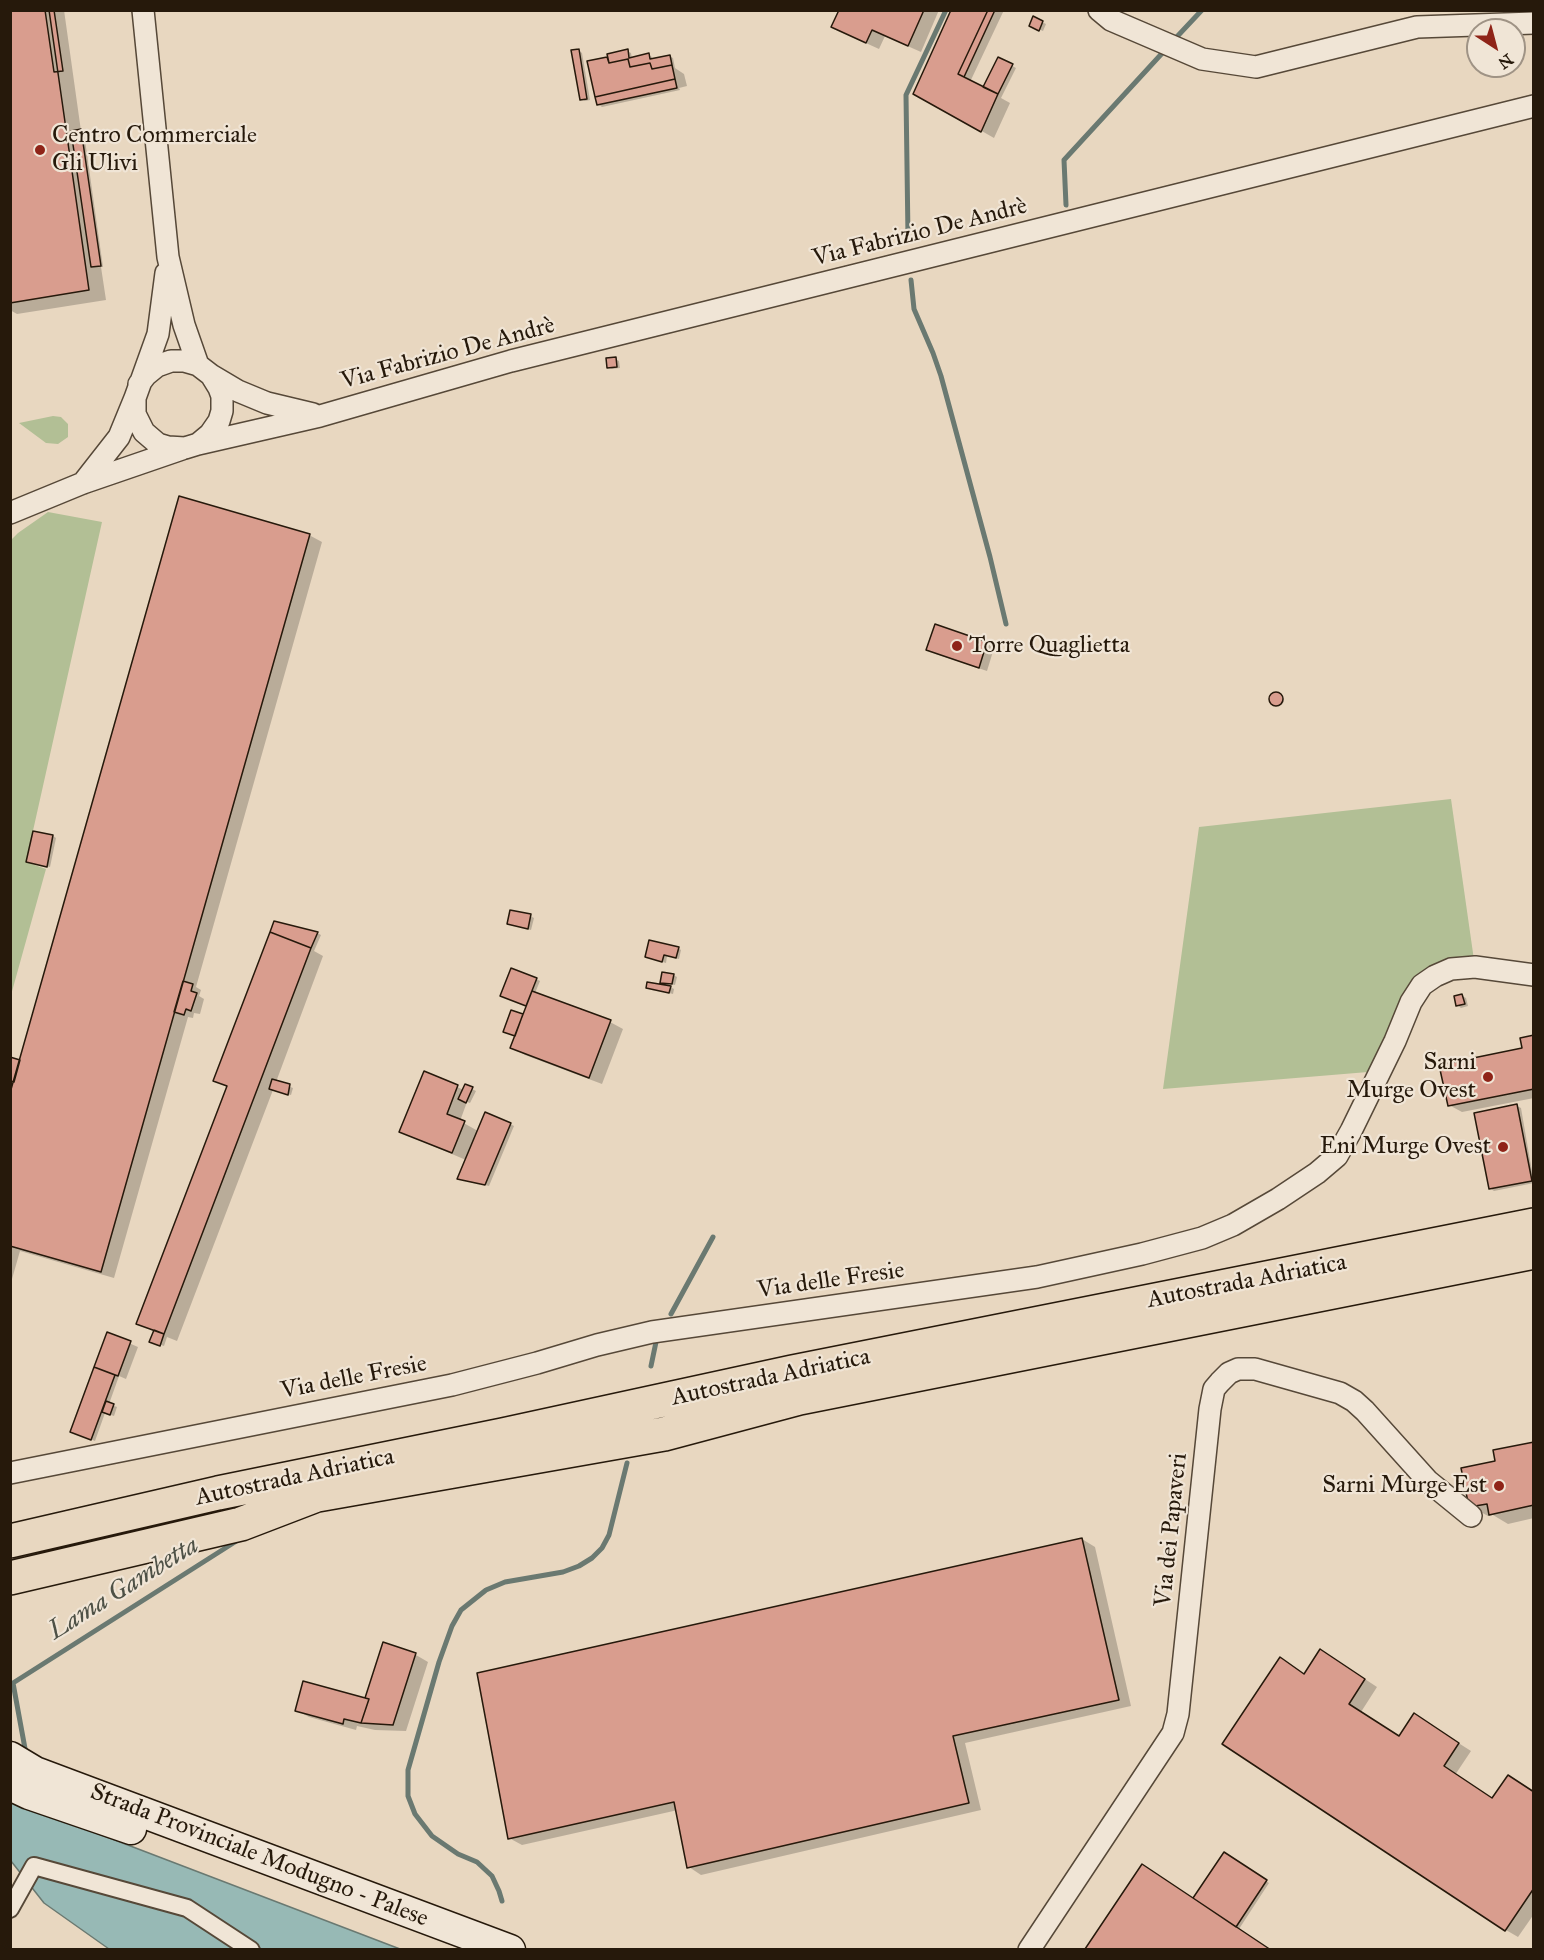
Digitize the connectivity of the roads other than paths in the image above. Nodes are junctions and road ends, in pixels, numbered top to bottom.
1 (143, 10) edge
2 (1099, 10) edge
3 (1533, 22) edge
4 (1533, 106) edge
5 (168, 257) junction
6 (205, 370) junction
7 (137, 391) junction
8 (320, 416) junction
9 (191, 446) junction
10 (83, 483) junction
11 (10, 513) edge
12 (1533, 975) edge
13 (1533, 1225) edge
14 (1533, 1252) edge
15 (10, 1473) edge
16 (218, 1493) junction
17 (276, 1507) junction
18 (1471, 1516) dead end
19 (10, 1518) edge
20 (10, 1541) edge
21 (10, 1561) edge
22 (10, 1578) edge
23 (10, 1757) edge
24 (27, 1792) edge
25 (10, 1909) edge
26 (251, 1950) edge
27 (461, 1950) edge
28 (510, 1950) edge
29 (1029, 1950) edge

1 - 5 street
2 - 3 street
4 - 8 street, Via Fabrizio De Andrè
5 - 6 street
5 - 7 street
6 - 7 street
6 - 8 street
6 - 9 street
7 - 9 street
7 - 10 street
8 - 9 street, Via Fabrizio De Andrè
9 - 10 street, Via Fabrizio De Andrè
10 - 11 street, Via Fabrizio De Andrè
12 - 15 street, Via delle Fresie
13 - 16 highway, Autostrada Adriatica
14 - 17 highway, Autostrada Adriatica
16 - 19 highway
16 - 20 highway, Autostrada Adriatica
17 - 21 highway, Autostrada Adriatica
17 - 22 highway
18 - 29 street, Via dei Papaveri
23 - 28 main road, Strada Provinciale Modugno - Palese
24 - 27 main road, Strada Provinciale Modugno - Palese
25 - 26 street

